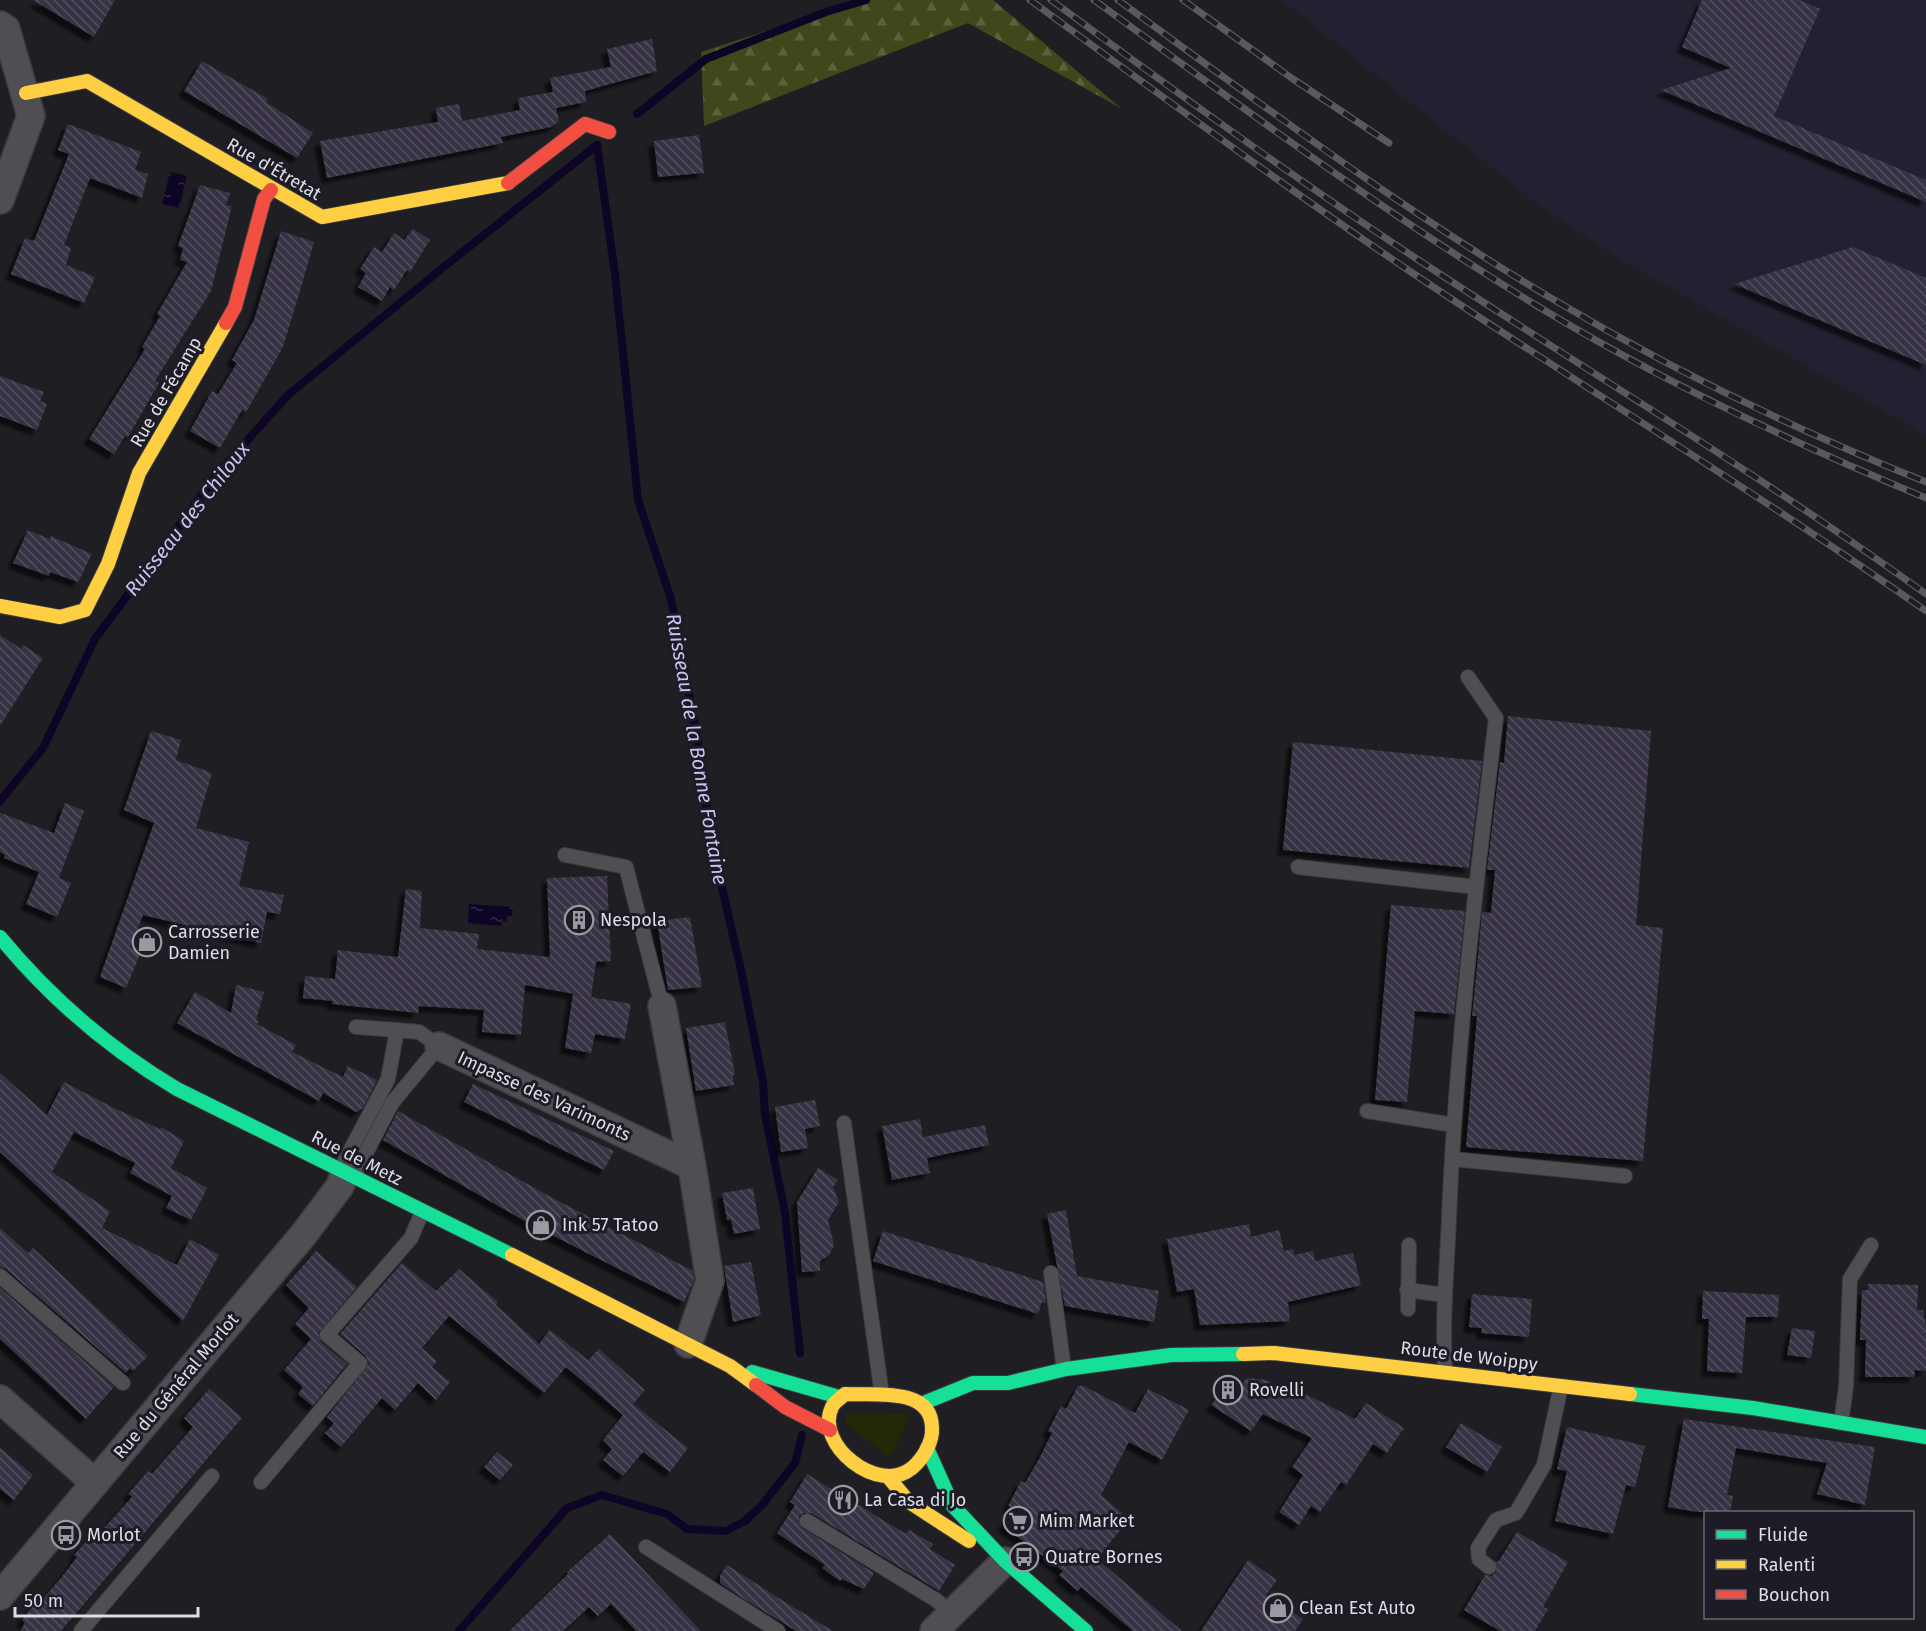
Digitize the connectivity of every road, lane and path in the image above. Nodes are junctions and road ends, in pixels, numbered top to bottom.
1 (0, 25) edge
2 (26, 93) junction
3 (609, 132) dead end
4 (271, 190) junction
5 (0, 200) edge
6 (0, 606) edge
7 (1468, 677) dead end
8 (565, 855) dead end
9 (1298, 867) dead end
10 (1476, 887) junction
11 (0, 937) edge
12 (662, 1006) joint
13 (356, 1027) dead end
14 (396, 1030) junction
15 (440, 1046) junction
16 (1367, 1112) dead end
17 (844, 1123) dead end
18 (1454, 1125) junction
19 (1452, 1159) junction
20 (692, 1166) junction
21 (346, 1173) junction
22 (1625, 1176) dead end
23 (422, 1212) junction
24 (1409, 1245) dead end
25 (1871, 1245) dead end
26 (1051, 1273) dead end
27 (0, 1276) edge
28 (1407, 1290) junction
29 (1445, 1295) junction
30 (1408, 1309) dead end
31 (688, 1344) junction
32 (730, 1366) junction
33 (1064, 1369) junction
34 (1446, 1371) junction
35 (123, 1383) dead end
36 (1008, 1383) junction
37 (1561, 1385) junction
38 (839, 1397) junction
39 (882, 1397) junction
40 (981, 1398) dead end
41 (0, 1399) edge
42 (921, 1404) junction
43 (948, 1420) dead end
44 (1841, 1423) junction
45 (830, 1430) junction
46 (933, 1431) junction
47 (1926, 1437) edge
48 (927, 1448) junction
49 (212, 1476) dead end
50 (889, 1478) junction
51 (261, 1482) dead end
52 (95, 1483) junction
53 (807, 1521) dead end
54 (646, 1547) dead end
55 (1005, 1561) junction
56 (1489, 1567) dead end
57 (0, 1596) edge
58 (943, 1623) edge
59 (81, 1631) edge
60 (778, 1631) edge
61 (1086, 1631) edge

1 - 2 street
2 - 4 street, Rue d'Étretat
2 - 5 street
3 - 4 street, Rue d'Étretat
4 - 6 street, Rue de Fécamp
7 - 10 lane
8 - 12 lane
9 - 10 lane
10 - 18 lane
11 - 21 street, Rue de Metz
12 - 20 street
13 - 14 lane
14 - 15 lane
14 - 21 lane
15 - 20 street, Impasse des Varimonts
15 - 21 lane, Impasse des Varimonts
16 - 18 lane
17 - 39 lane
18 - 19 lane
19 - 22 lane
19 - 29 lane
20 - 31 street
21 - 23 street, Rue de Metz
21 - 52 street, Rue du Général Morlot
23 - 31 street, Rue de Metz
23 - 51 lane
24 - 28 lane
25 - 44 lane
26 - 33 lane
27 - 35 lane
28 - 29 lane
28 - 30 lane
29 - 34 lane
31 - 32 street, Rue de Metz
32 - 38 street, Rue de Metz
32 - 45 street, Rue de Metz
33 - 34 street, Route de Woippy
33 - 36 street, Route de Woippy
34 - 37 street, Route de Woippy
36 - 40 street, Route de Woippy
36 - 42 street, Route de Woippy
37 - 44 street, Route de Woippy
37 - 56 lane
38 - 39 street
38 - 45 street
39 - 42 street
41 - 52 street
42 - 46 street
43 - 46 street
44 - 47 street, Route de Woippy
45 - 50 street
46 - 48 street
48 - 50 street
48 - 55 street
49 - 59 lane
50 - 55 street
52 - 57 street, Rue du Général Morlot
53 - 58 lane
54 - 60 lane
55 - 58 street
55 - 61 street

